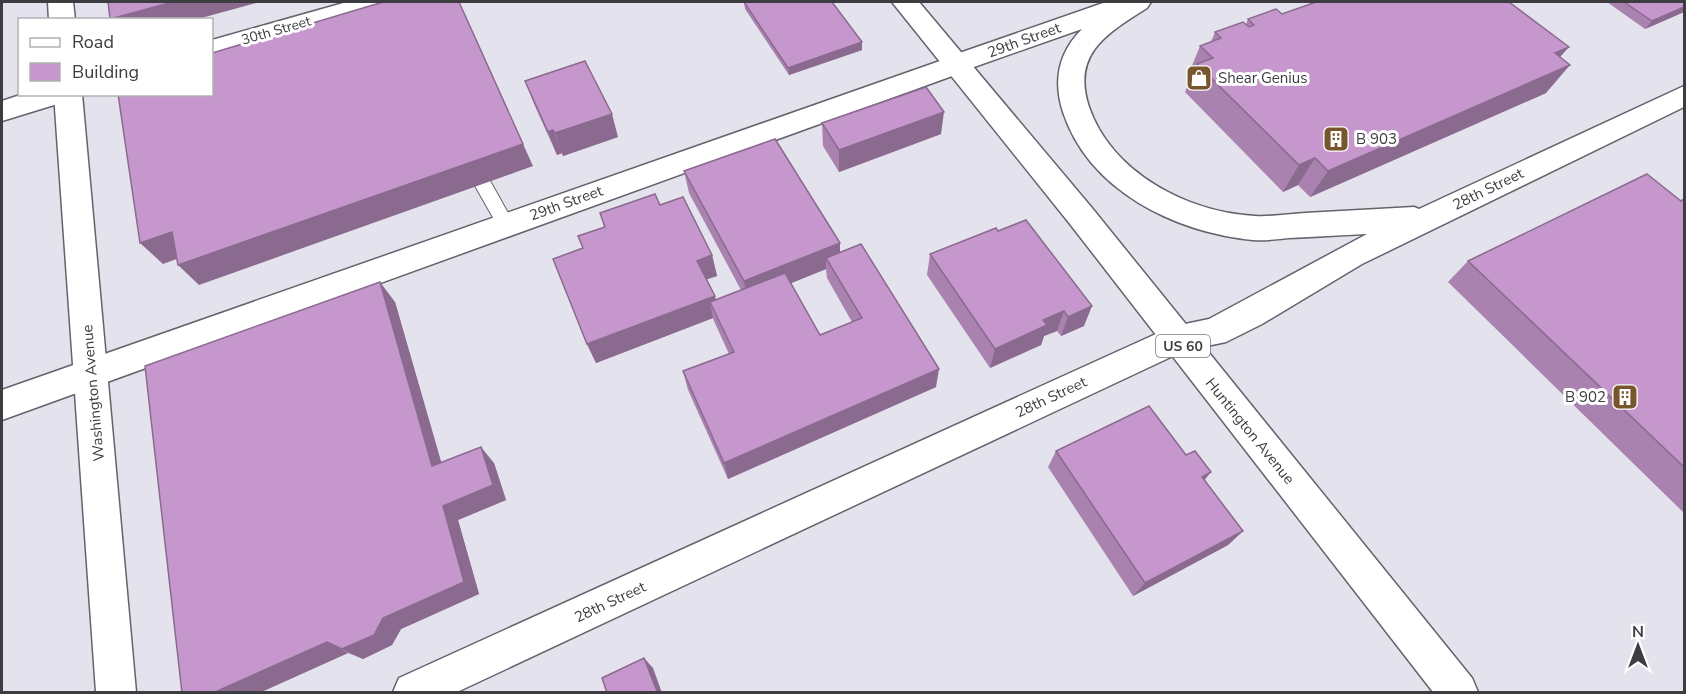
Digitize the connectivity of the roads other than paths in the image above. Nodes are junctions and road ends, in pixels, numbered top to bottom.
1 (61, 2) edge
2 (375, 2) edge
3 (905, 2) edge
4 (1131, 2) edge
5 (1138, 2) edge
6 (62, 18) edge
7 (213, 49) edge
8 (957, 64) junction
9 (51, 96) edge
10 (68, 96) edge
11 (1684, 96) edge
12 (2, 111) edge
13 (483, 184) edge
14 (1427, 218) junction
15 (506, 225) junction
16 (1178, 338) junction
17 (92, 373) junction
18 (2, 405) edge
19 (116, 693) edge
20 (413, 693) edge
21 (1458, 693) edge

1 - 6 street
2 - 7 street, 30th Street
3 - 8 street, Huntington Avenue / US 60
4 - 8 street, 29th Street
5 - 14 street
8 - 15 street, 29th Street
8 - 16 street, Huntington Avenue / US 60
9 - 12 street
10 - 17 street, Washington Avenue
11 - 14 street, 28th Street
13 - 15 lane
14 - 16 street, 28th Street
15 - 17 street, 29th Street
16 - 20 street, 28th Street
16 - 21 street, Huntington Avenue / US 60
17 - 18 street, 29th Street
17 - 19 street, Washington Avenue

